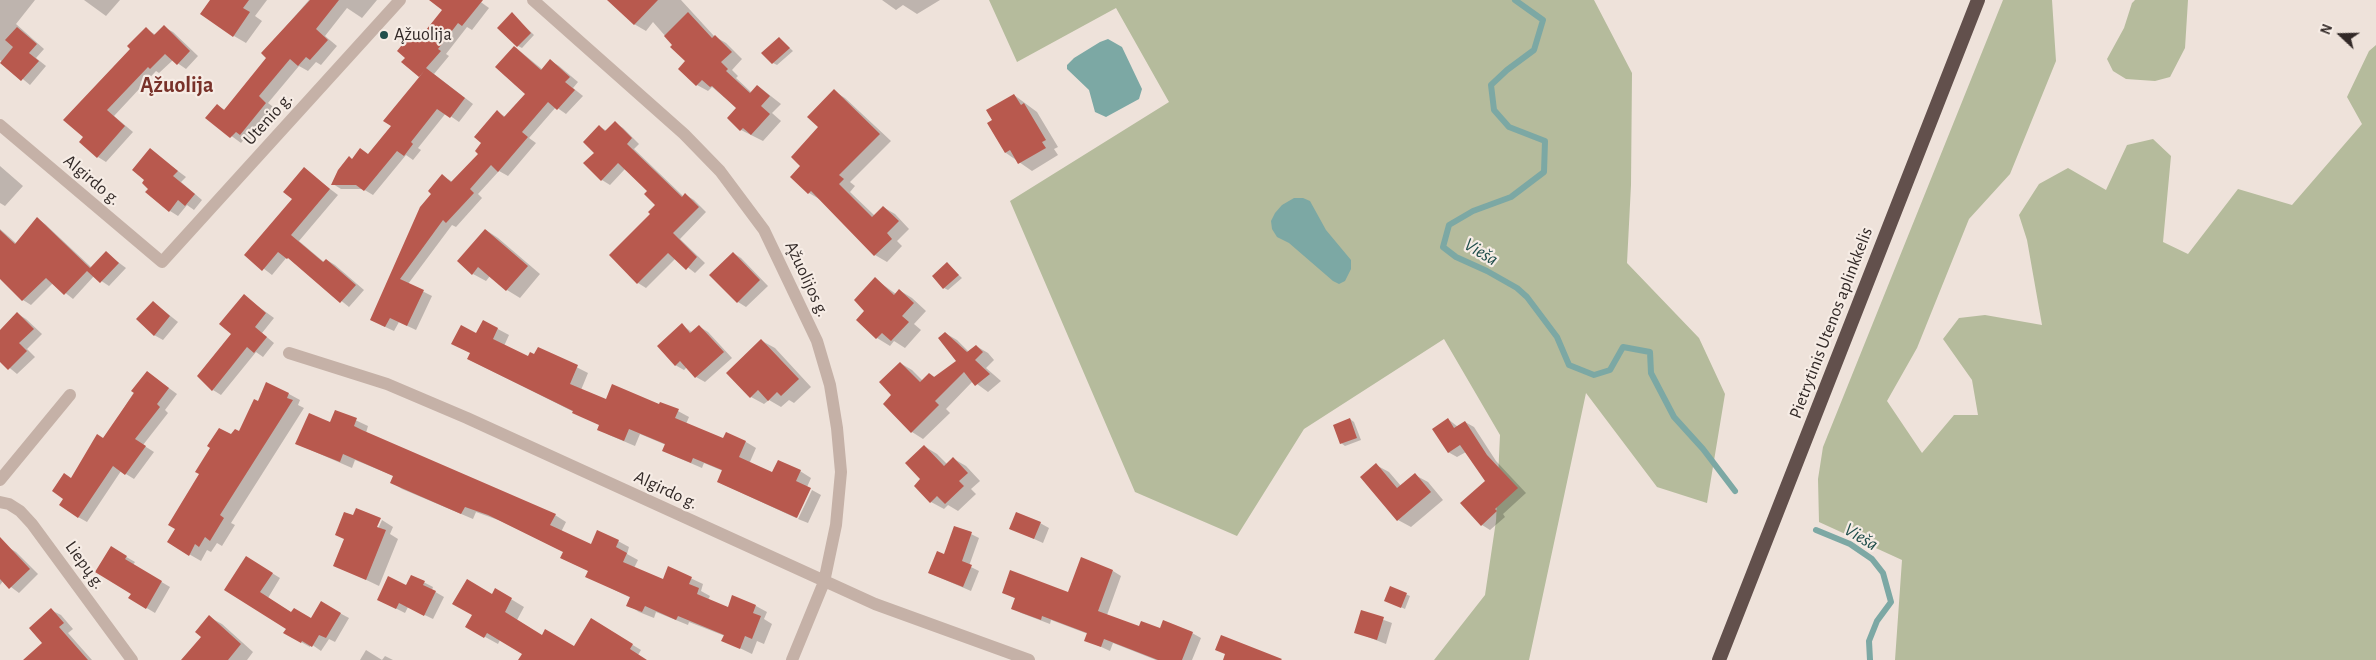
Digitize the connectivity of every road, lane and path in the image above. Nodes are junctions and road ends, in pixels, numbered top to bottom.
1 (400, 0) edge
2 (533, 0) edge
3 (1978, 0) edge
4 (0, 124) edge
5 (162, 262) joint
6 (289, 353) dead end
7 (70, 395) dead end
8 (0, 480) edge
9 (0, 502) edge
10 (824, 582) junction
11 (132, 660) edge
12 (792, 660) edge
13 (1029, 660) edge
14 (1718, 660) edge

1 - 5 street, Utenio g.
2 - 10 street, Ąžuolijos g.
3 - 14 highway, Pietrytinis Utenos aplinkkelis
4 - 5 street, Algirdo g.
6 - 10 street, Algirdo g.
7 - 8 street
9 - 11 street, Liepų g.
10 - 12 street, Ąžuolijos g.
10 - 13 street, Algirdo g.

